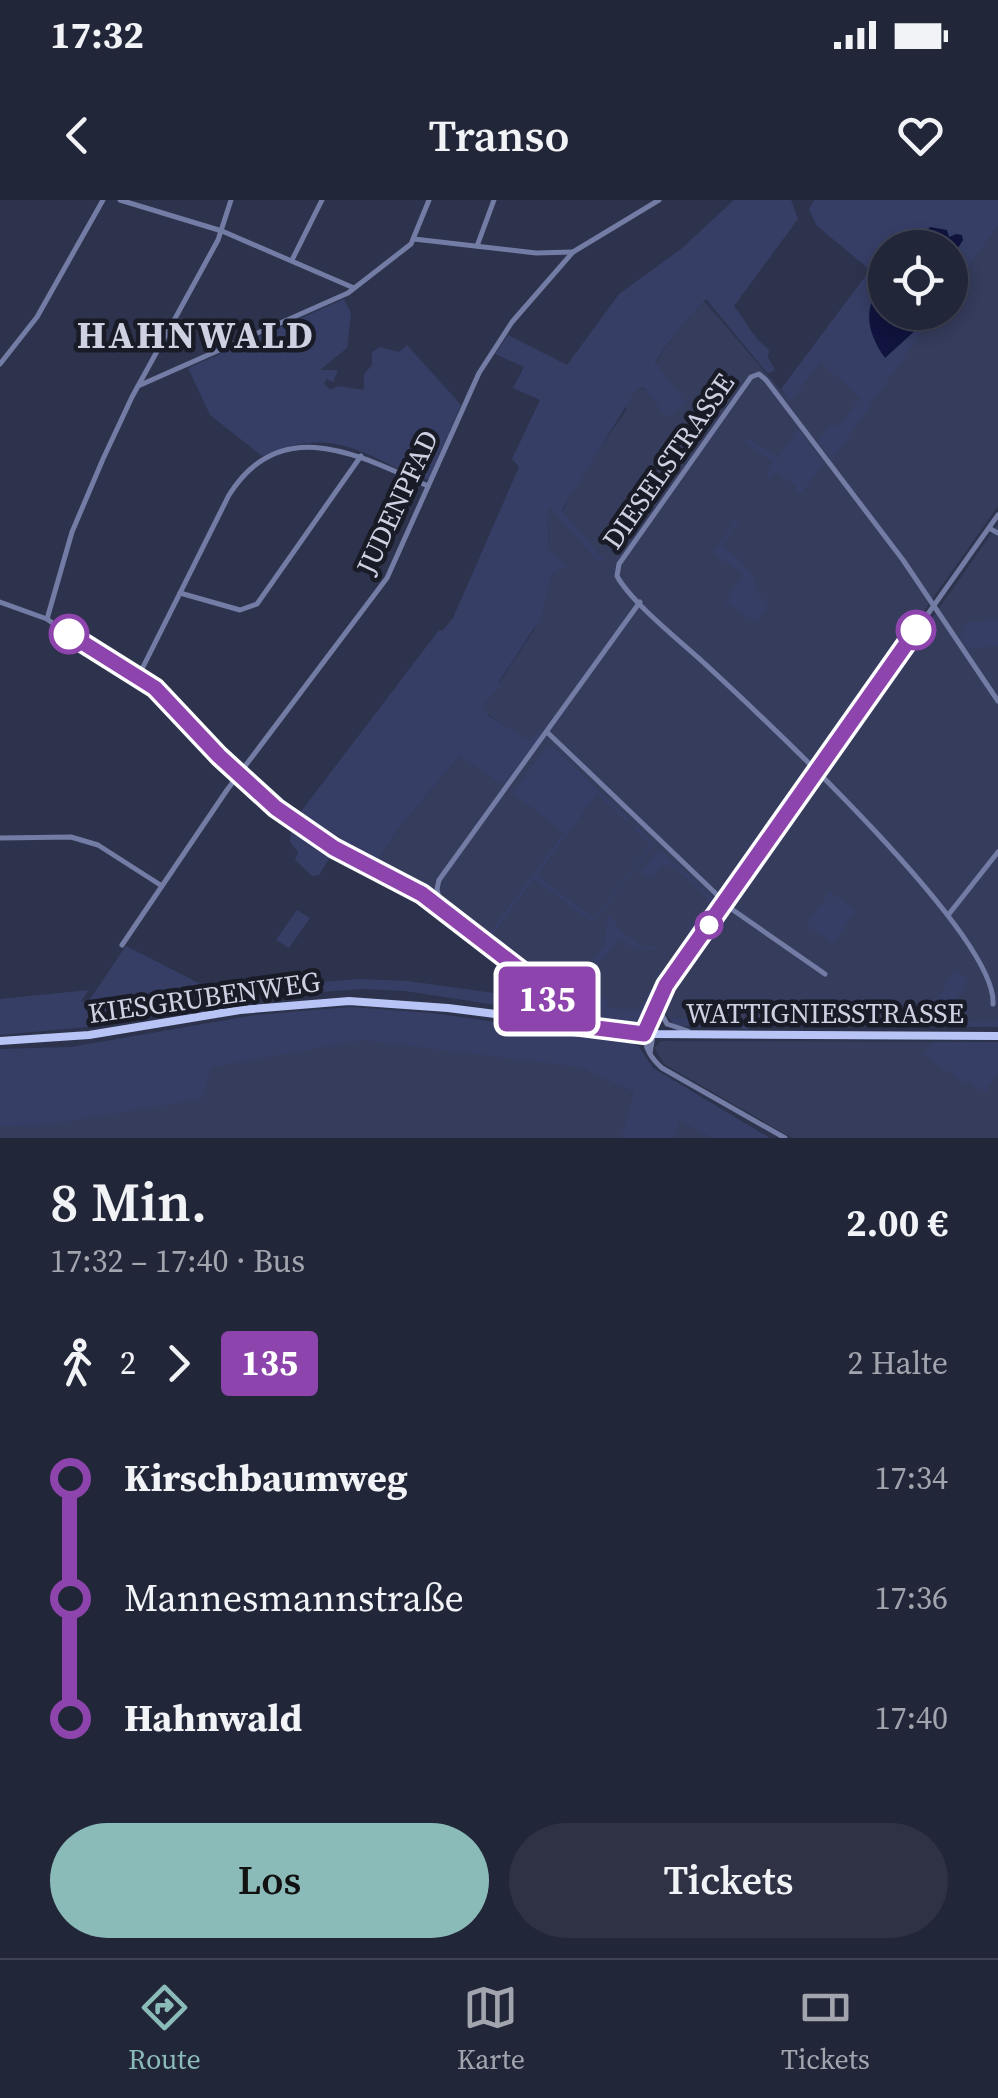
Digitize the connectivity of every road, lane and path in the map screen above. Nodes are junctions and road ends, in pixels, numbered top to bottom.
1 (103, 200) edge
2 (120, 200) edge
3 (232, 200) edge
4 (322, 200) edge
5 (428, 200) edge
6 (494, 200) edge
7 (660, 200) edge
8 (222, 231) junction
9 (414, 240) junction
10 (477, 246) junction
11 (573, 252) junction
12 (291, 261) junction
13 (354, 288) junction
14 (0, 364) edge
15 (138, 386) junction
16 (361, 456) junction
17 (428, 486) junction
18 (998, 515) edge
19 (989, 528) junction
20 (998, 533) edge
21 (180, 593) junction
22 (0, 602) edge
23 (640, 602) junction
24 (935, 606) junction
25 (48, 619) junction
26 (138, 677) junction
27 (998, 701) edge
28 (548, 732) junction
29 (818, 771) junction
30 (239, 774) junction
31 (0, 838) edge
32 (998, 852) edge
33 (162, 886) junction
34 (725, 903) junction
35 (441, 908) junction
36 (949, 914) junction
37 (122, 945) dead end
38 (826, 974) dead end
39 (547, 998) junction
40 (659, 998) junction
41 (992, 1004) dead end
42 (659, 1007) junction
43 (539, 1020) junction
44 (550, 1022) junction
45 (648, 1034) junction
46 (706, 1034) junction
47 (998, 1036) edge
48 (0, 1041) edge
49 (785, 1138) edge

1 - 14 street
2 - 8 street
3 - 8 street
4 - 12 street
5 - 9 street
6 - 10 street
7 - 11 street, JUDENPFAD
8 - 12 street
8 - 15 street
9 - 10 street
9 - 13 street
10 - 11 street
11 - 17 street, JUDENPFAD
12 - 13 street
13 - 15 street
15 - 25 street
16 - 17 street
16 - 21 street
16 - 21 street
17 - 30 street, JUDENPFAD
18 - 19 street
19 - 20 street
19 - 24 street
21 - 26 street
22 - 25 street
23 - 24 street, DIESELSTRASSE
23 - 28 street
23 - 29 street
24 - 27 street
24 - 29 street
25 - 26 street
26 - 30 street
28 - 34 street
28 - 35 street
29 - 34 street
29 - 36 street
30 - 33 street, JUDENPFAD
30 - 35 street
31 - 33 street
32 - 36 street
33 - 37 street, JUDENPFAD
34 - 38 street
34 - 40 street
35 - 39 street
36 - 41 street
39 - 43 street
39 - 44 street
40 - 42 street
40 - 45 street
42 - 45 street
42 - 46 street
43 - 44 main road, KIESGRUBENWEG
43 - 48 main road, KIESGRUBENWEG
44 - 45 main road, KIESGRUBENWEG
45 - 46 main road, WATTIGNIESSTRASSE
45 - 49 street
46 - 47 main road, WATTIGNIESSTRASSE

